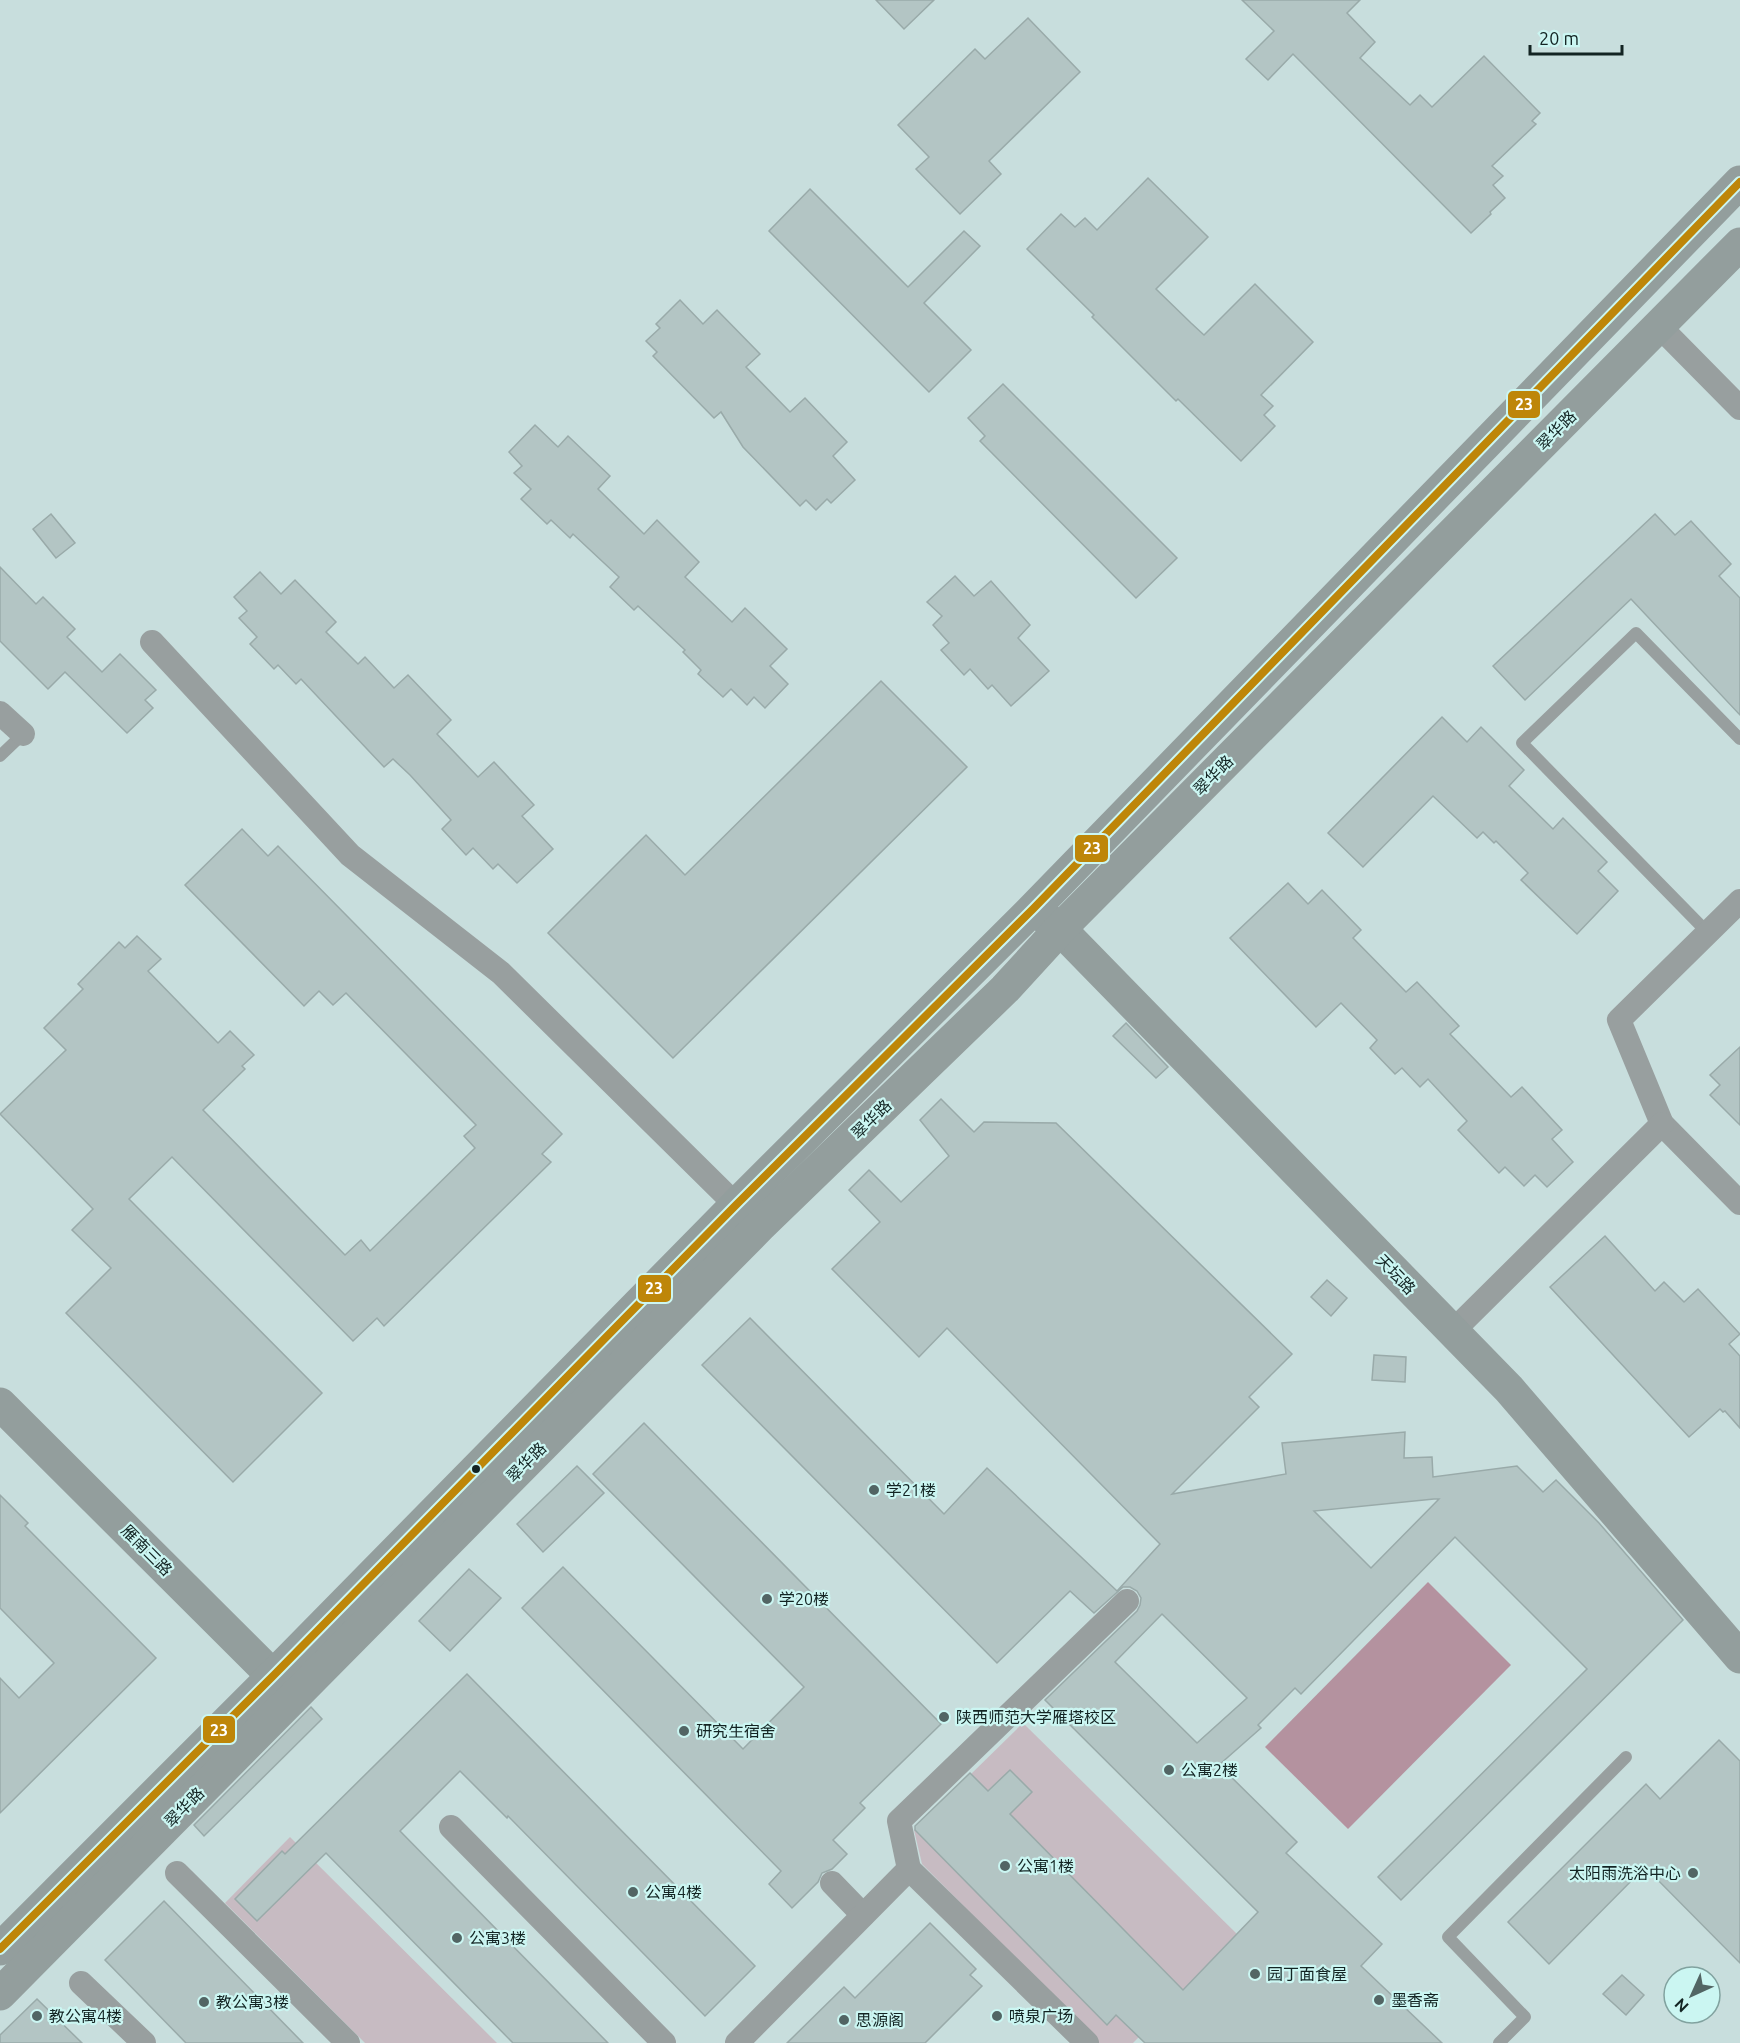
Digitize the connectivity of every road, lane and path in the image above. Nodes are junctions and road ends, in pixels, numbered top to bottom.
1 (1740, 182) edge
2 (1740, 244) edge
3 (1659, 326) junction
4 (1740, 408) edge
5 (152, 642) dead end
6 (0, 713) edge
7 (23, 734) joint
8 (1740, 739) edge
9 (0, 756) edge
10 (1740, 901) edge
11 (1033, 909) junction
12 (1060, 929) junction
13 (1708, 933) junction
14 (1662, 1124) junction
15 (1740, 1203) edge
16 (736, 1205) junction
17 (1453, 1331) junction
18 (0, 1404) edge
19 (1127, 1601) dead end
20 (1740, 1657) edge
21 (284, 1686) junction
22 (1626, 1757) dead end
23 (451, 1827) dead end
24 (909, 1869) junction
25 (177, 1873) dead end
26 (832, 1883) dead end
27 (863, 1915) junction
28 (0, 1949) edge
29 (81, 1983) dead end
30 (0, 1994) edge
31 (144, 2043) edge
32 (348, 2043) edge
33 (664, 2043) edge
34 (737, 2043) edge
35 (1087, 2043) edge
36 (1499, 2043) edge

1 - 11 main road, 翠华路
2 - 3 main road, 翠华路
3 - 4 street
3 - 12 main road, 翠华路
5 - 16 street
6 - 7 street
7 - 9 lane
8 - 13 lane
10 - 13 street
11 - 12 main road, 天坛路
11 - 16 main road, 翠华路
12 - 17 main road, 天坛路
12 - 21 main road, 翠华路
13 - 14 street
14 - 15 street
14 - 17 street
16 - 21 main road, 翠华路
17 - 20 main road, 天坛路
18 - 21 main road, 雁南三路
19 - 24 street
21 - 28 main road, 翠华路
21 - 30 main road, 翠华路
22 - 36 lane
23 - 33 street
24 - 27 street
24 - 35 street
25 - 32 street
26 - 27 street
27 - 34 street
29 - 31 street

